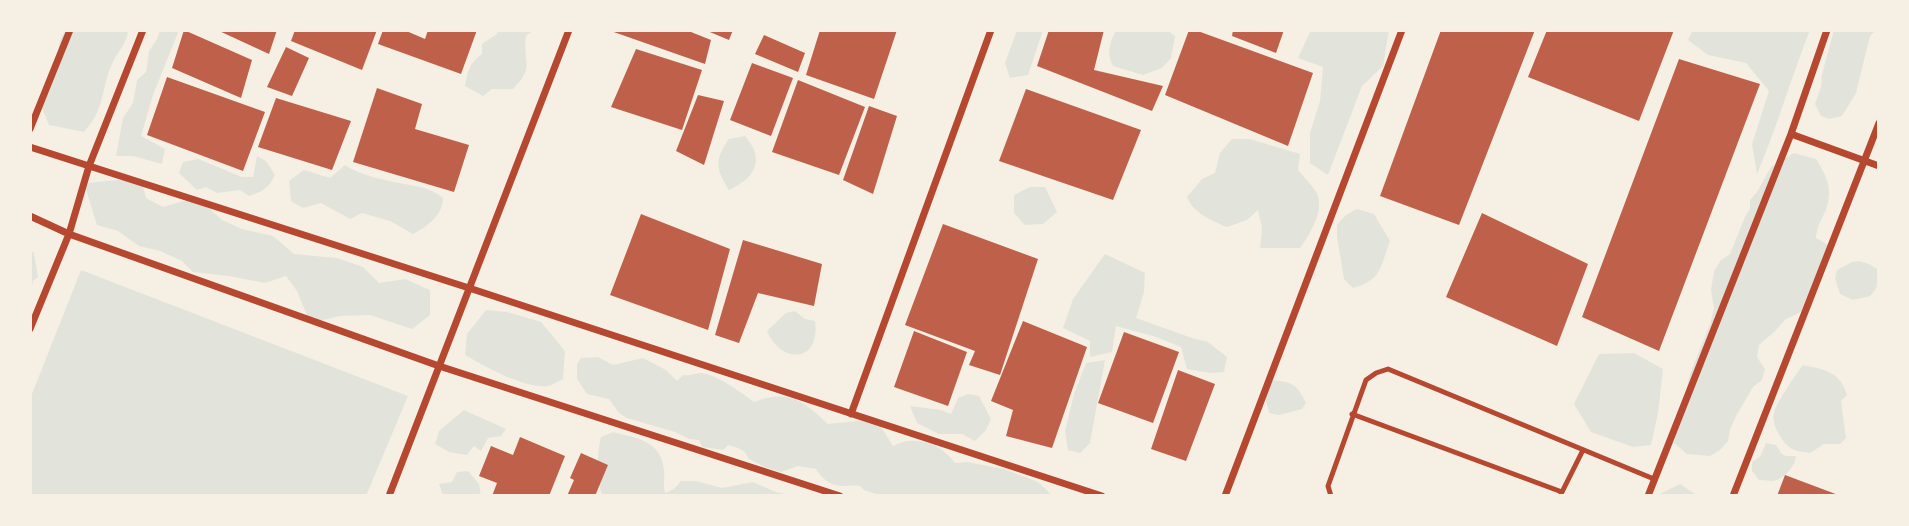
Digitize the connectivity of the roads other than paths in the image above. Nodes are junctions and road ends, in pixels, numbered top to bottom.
1 (70, 30) edge
2 (143, 30) edge
3 (569, 30) edge
4 (991, 30) edge
5 (1402, 30) edge
6 (1826, 30) edge
7 (1879, 123) edge
8 (30, 129) edge
9 (1791, 134) junction
10 (30, 147) edge
11 (1866, 161) junction
12 (89, 166) junction
13 (1879, 166) edge
14 (30, 216) edge
15 (69, 234) junction
16 (469, 288) junction
17 (30, 329) edge
18 (439, 366) junction
19 (851, 414) junction
20 (1352, 414) junction
21 (1583, 450) junction
22 (1654, 479) junction
23 (1561, 494) edge
24 (389, 496) edge
25 (841, 496) edge
26 (1102, 496) edge
27 (1225, 496) edge
28 (1331, 496) edge
29 (1648, 496) edge
30 (1733, 496) edge

1 - 8 street
2 - 12 street
3 - 16 street
4 - 19 street
5 - 27 street
6 - 9 street
7 - 11 street
9 - 11 street
9 - 22 street
10 - 12 street
11 - 13 street
11 - 30 street
12 - 15 street
12 - 16 street
14 - 15 street
15 - 17 street
15 - 18 street
16 - 18 street
16 - 19 street
18 - 24 street
18 - 25 street
19 - 26 street
20 - 21 lane
20 - 23 lane
20 - 28 lane
21 - 22 lane
21 - 23 lane
22 - 29 street

